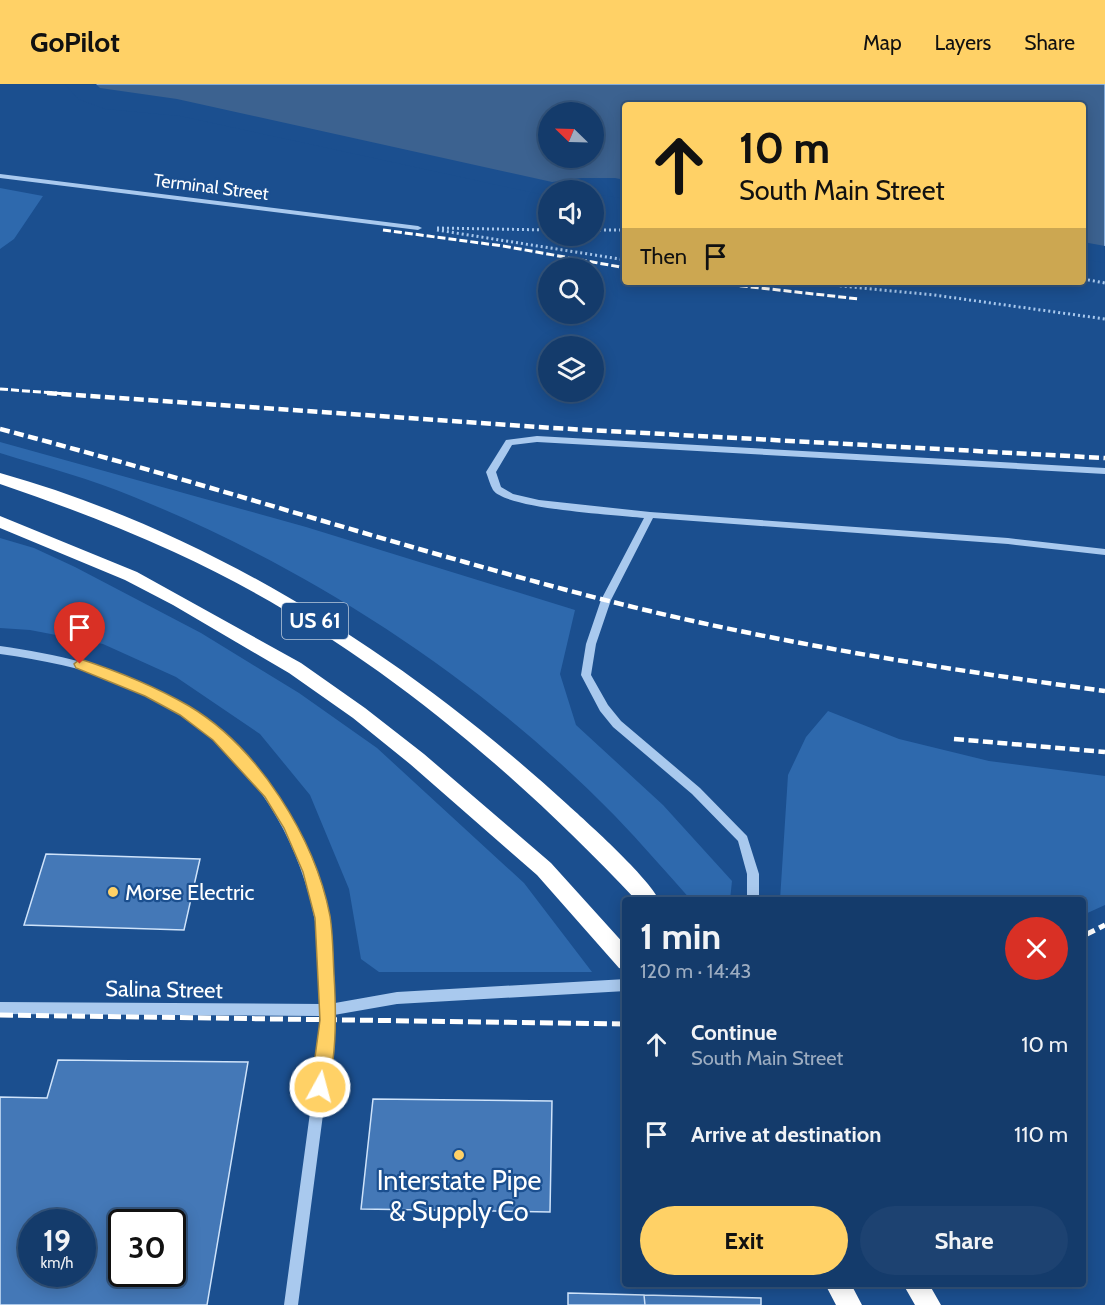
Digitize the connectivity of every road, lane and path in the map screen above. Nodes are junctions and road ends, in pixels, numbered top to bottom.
1 (0, 176) edge
2 (418, 228) junction
3 (538, 230) edge
4 (604, 230) edge
5 (622, 230) edge
6 (622, 259) edge
7 (1086, 280) edge
8 (1105, 283) edge
9 (831, 285) edge
10 (1105, 319) edge
11 (1105, 471) edge
12 (0, 478) edge
13 (650, 515) junction
14 (0, 522) edge
15 (1105, 552) edge
16 (0, 650) edge
17 (646, 897) edge
18 (753, 897) edge
19 (622, 956) edge
20 (622, 985) edge
21 (0, 1008) edge
22 (328, 1010) junction
23 (839, 1287) edge
24 (917, 1287) edge
25 (291, 1305) edge
26 (850, 1305) edge
27 (929, 1305) edge

1 - 2 street, Terminal Street
2 - 3 path
2 - 6 path
4 - 5 path
7 - 8 path
9 - 10 path
11 - 13 street
12 - 17 highway, US 61
13 - 15 street
13 - 18 street
14 - 19 highway, US 61
16 - 22 street
20 - 22 street, Salina Street
21 - 22 street, Salina Street
22 - 25 street
23 - 26 highway
24 - 27 highway

